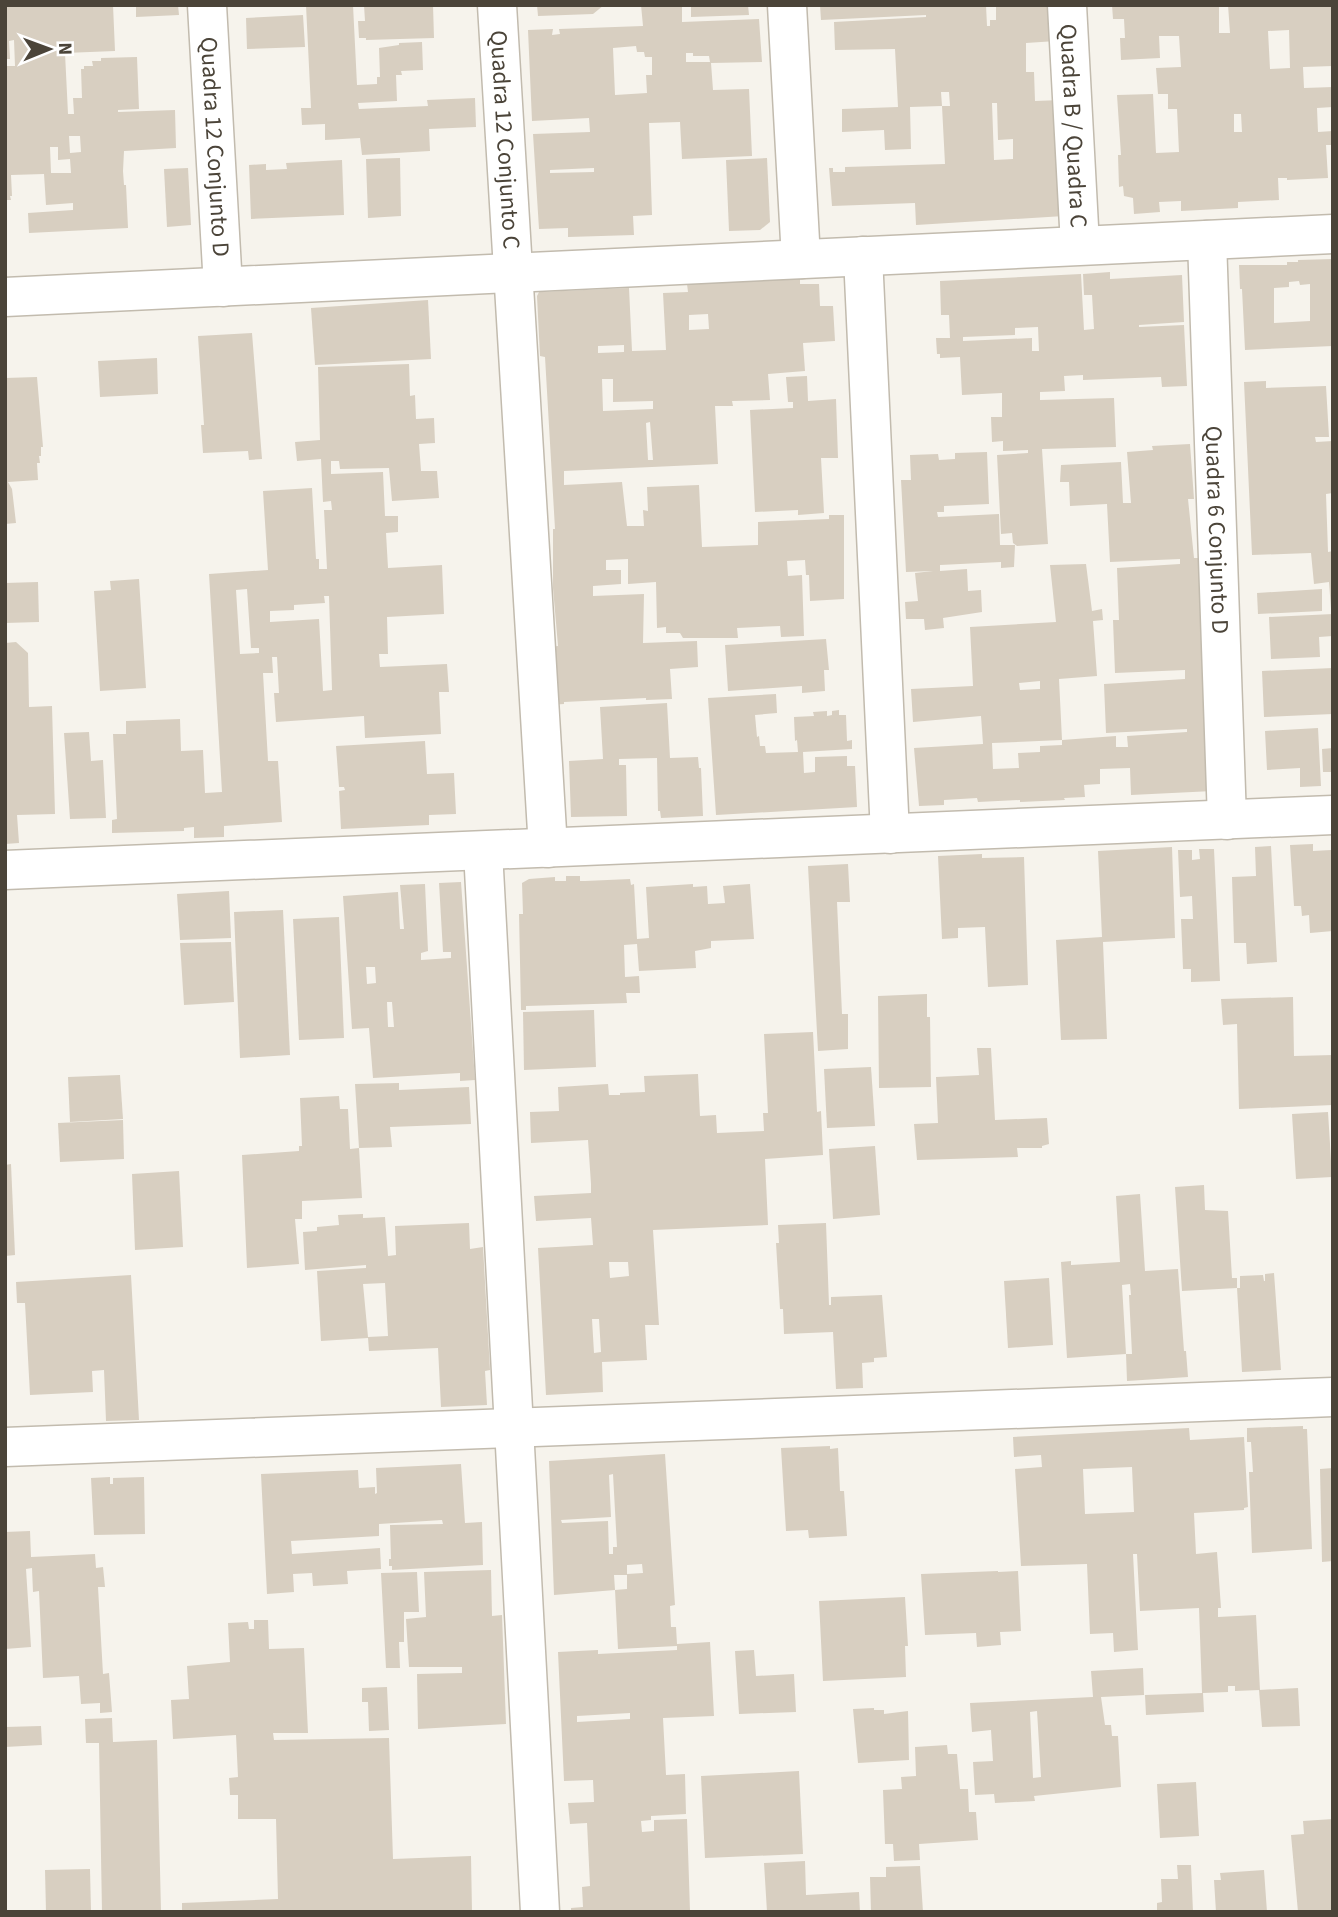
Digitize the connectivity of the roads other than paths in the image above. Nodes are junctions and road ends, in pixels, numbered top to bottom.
1 (207, 5) edge
2 (497, 5) edge
3 (787, 5) edge
4 (1067, 5) edge
5 (1333, 234) edge
6 (1207, 240) junction
7 (1080, 246) junction
8 (863, 256) junction
9 (801, 259) junction
10 (512, 273) junction
11 (222, 287) junction
12 (5, 297) edge
13 (1333, 815) edge
14 (1227, 820) junction
15 (890, 834) junction
16 (548, 848) junction
17 (483, 851) junction
18 (5, 870) edge
19 (1333, 1397) edge
20 (515, 1428) junction
21 (5, 1447) edge
22 (540, 1912) edge

1 - 11 street, Quadra 12 Conjunto D
2 - 10 street, Quadra 12 Conjunto C
3 - 9 street
4 - 7 street, Quadra B / Quadra C
5 - 6 street
6 - 7 street
6 - 14 street, Quadra 6 Conjunto D
7 - 8 street
8 - 9 street
8 - 15 street
9 - 10 street
10 - 11 street
10 - 16 street, Quadra 12 Conjunto C
11 - 12 street
13 - 14 street
14 - 15 street
15 - 16 street
16 - 17 street
17 - 18 street
17 - 20 street
19 - 20 street
20 - 21 street
20 - 22 street

